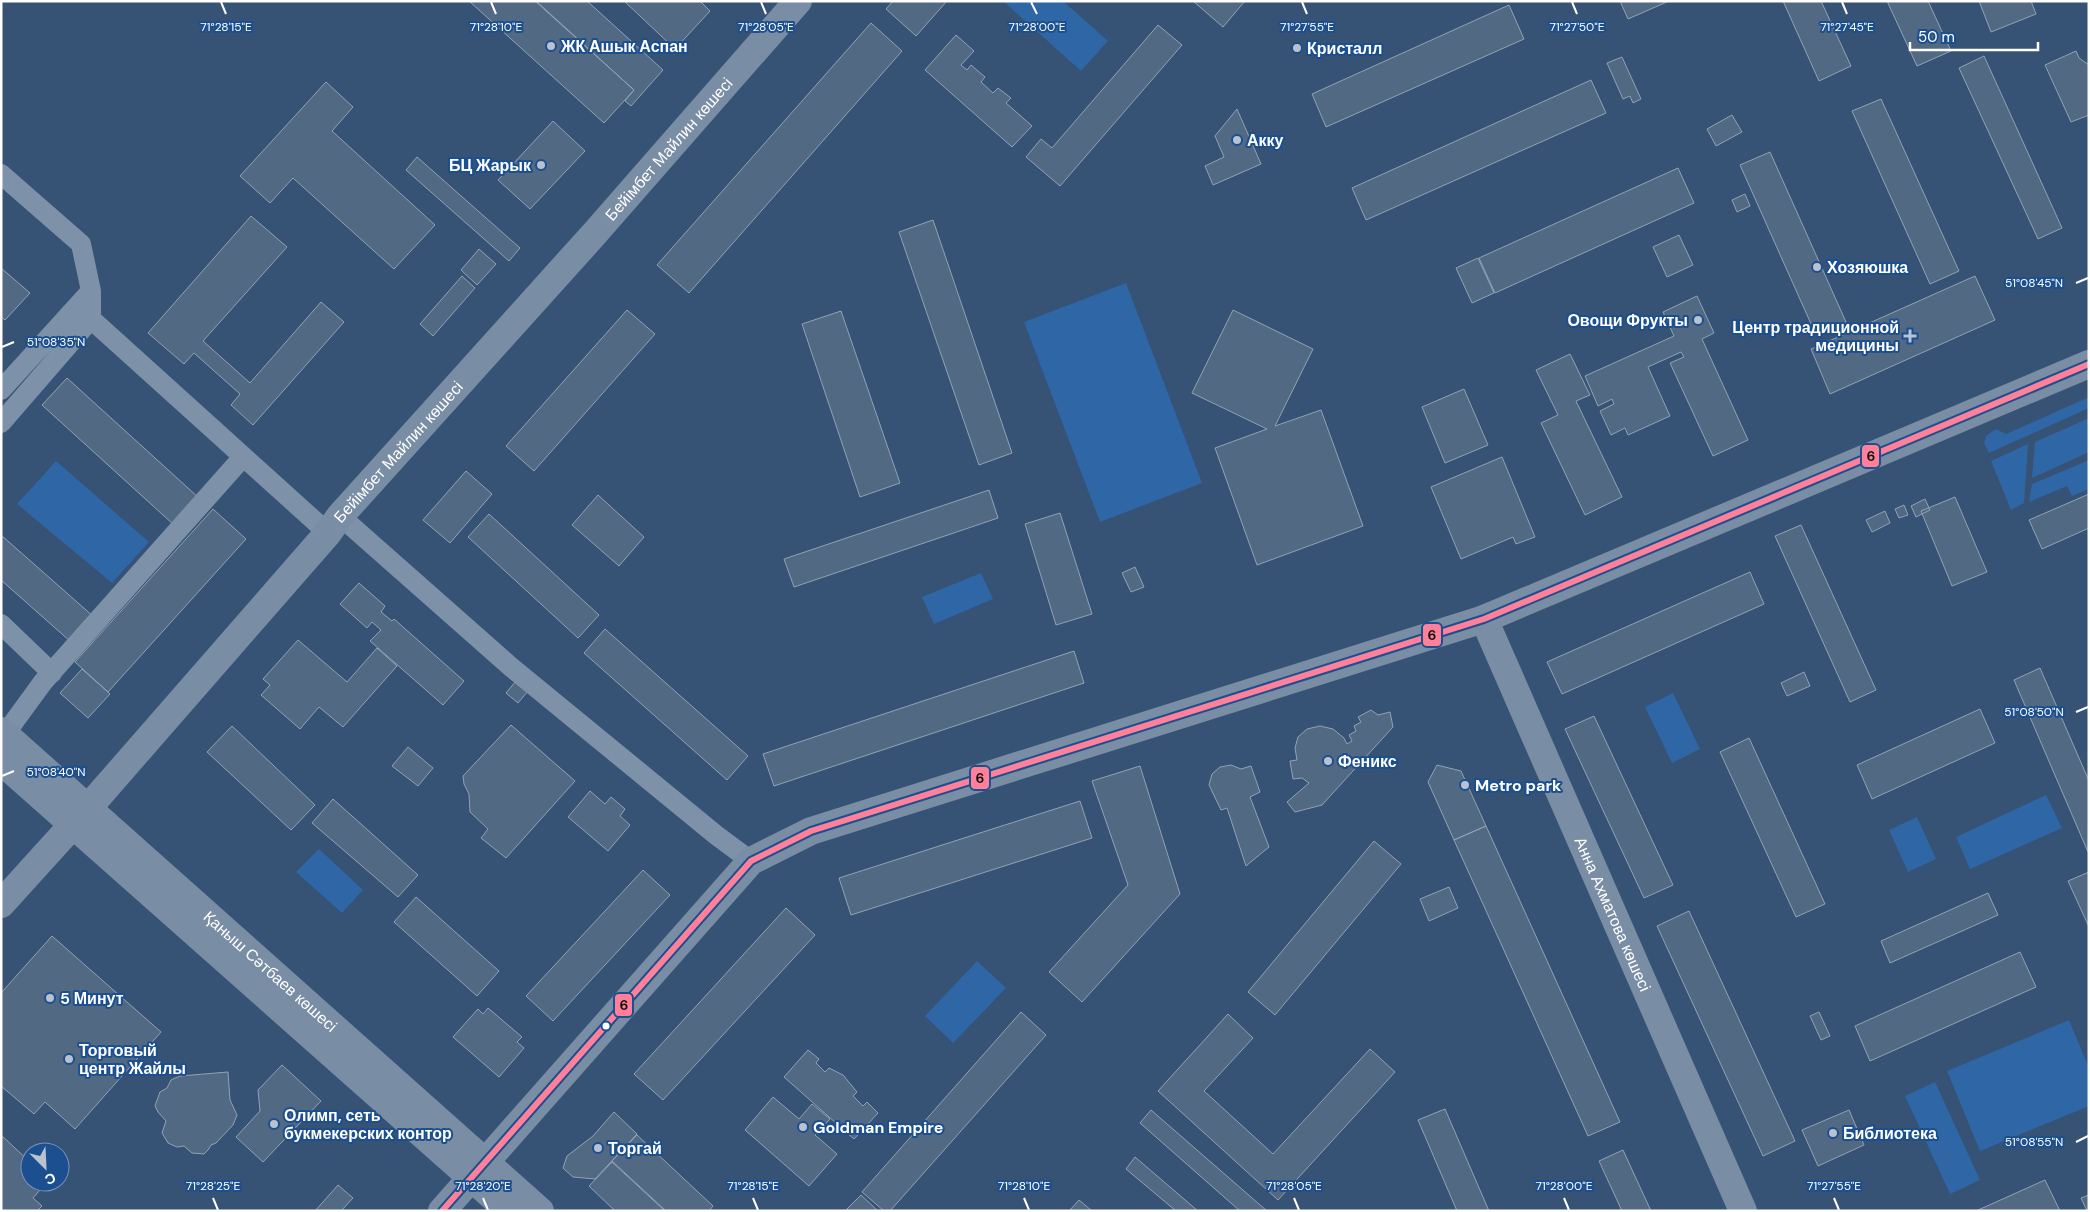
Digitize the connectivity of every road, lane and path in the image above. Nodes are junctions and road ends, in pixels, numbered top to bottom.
1 (798, 1) edge
2 (1, 174) edge
3 (92, 291) junction
4 (91, 319) junction
5 (2089, 364) edge
6 (1, 390) edge
7 (1, 423) edge
8 (243, 457) junction
9 (334, 525) junction
10 (1484, 619) junction
11 (1, 624) edge
12 (52, 673) junction
13 (3, 732) edge
14 (1, 761) edge
15 (80, 816) junction
16 (751, 861) junction
17 (1, 904) edge
18 (478, 1170) junction
19 (442, 1211) edge
20 (508, 1211) edge
21 (540, 1211) edge
22 (1743, 1211) edge

1 - 9 street, Бейімбет Майлин көшесі
2 - 3 street
3 - 4 street
3 - 6 street
4 - 7 street
4 - 8 street
5 - 10 street
8 - 9 street
8 - 12 street
9 - 15 street, Бейімбет Майлин көшесі
9 - 16 street
10 - 16 street
10 - 22 street, Анна Ахматова көшесі
11 - 12 street
12 - 13 street
13 - 15 street, Қаныш Сәтбаев көшесі
14 - 15 street, Қаныш Сәтбаев көшесі
15 - 17 street, Бейімбет Майлин көшесі
15 - 18 street, Қаныш Сәтбаев көшесі
16 - 18 street
18 - 19 street
18 - 20 street, Қаныш Сәтбаев көшесі
18 - 21 street, Қаныш Сәтбаев көшесі

